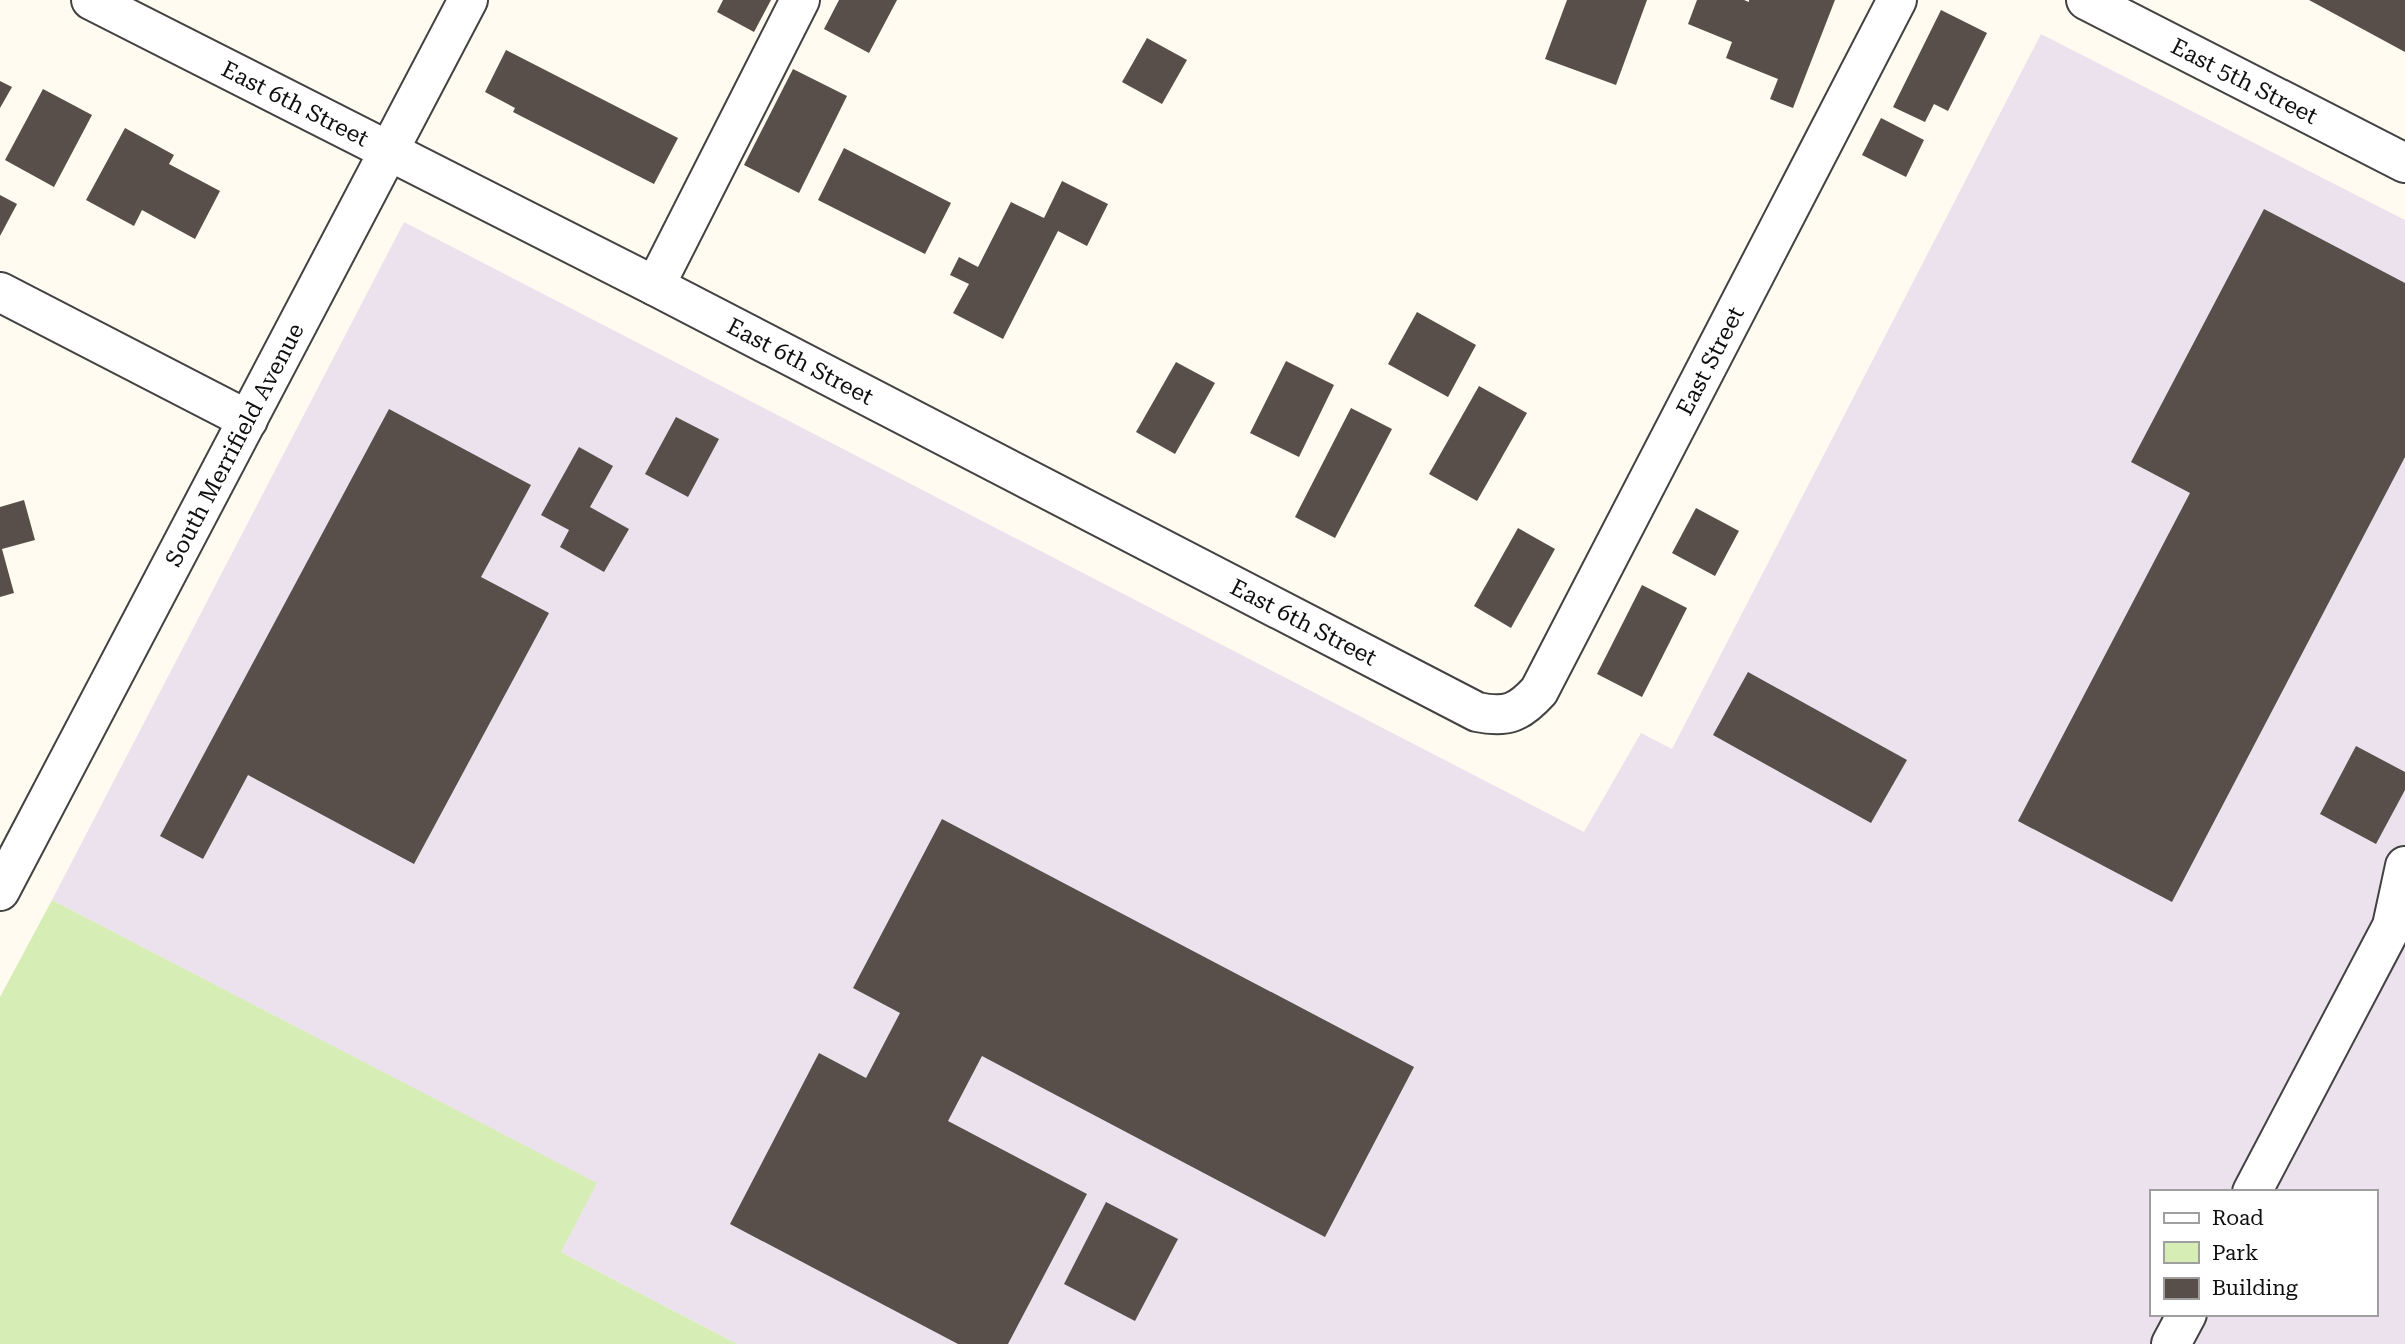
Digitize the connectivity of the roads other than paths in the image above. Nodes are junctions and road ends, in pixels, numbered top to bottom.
1 (91, 0) edge
2 (468, 0) edge
3 (800, 0) edge
4 (1897, 0) edge
5 (2086, 0) edge
6 (388, 150) junction
7 (2405, 163) edge
8 (656, 286) junction
9 (0, 292) edge
10 (248, 420) junction
11 (1512, 713) joint
12 (2405, 866) edge
13 (0, 891) edge
14 (2253, 1190) edge
15 (2186, 1316) edge
16 (2171, 1344) edge

1 - 6 street, East 6th Street
2 - 6 street, South Merrifield Avenue
3 - 8 street
4 - 11 street, East Street
5 - 7 street, East 5th Street
6 - 8 street, East 6th Street
6 - 10 street, South Merrifield Avenue
8 - 11 street, East 6th Street
9 - 10 street
10 - 13 street, South Merrifield Avenue
12 - 14 street
15 - 16 street

